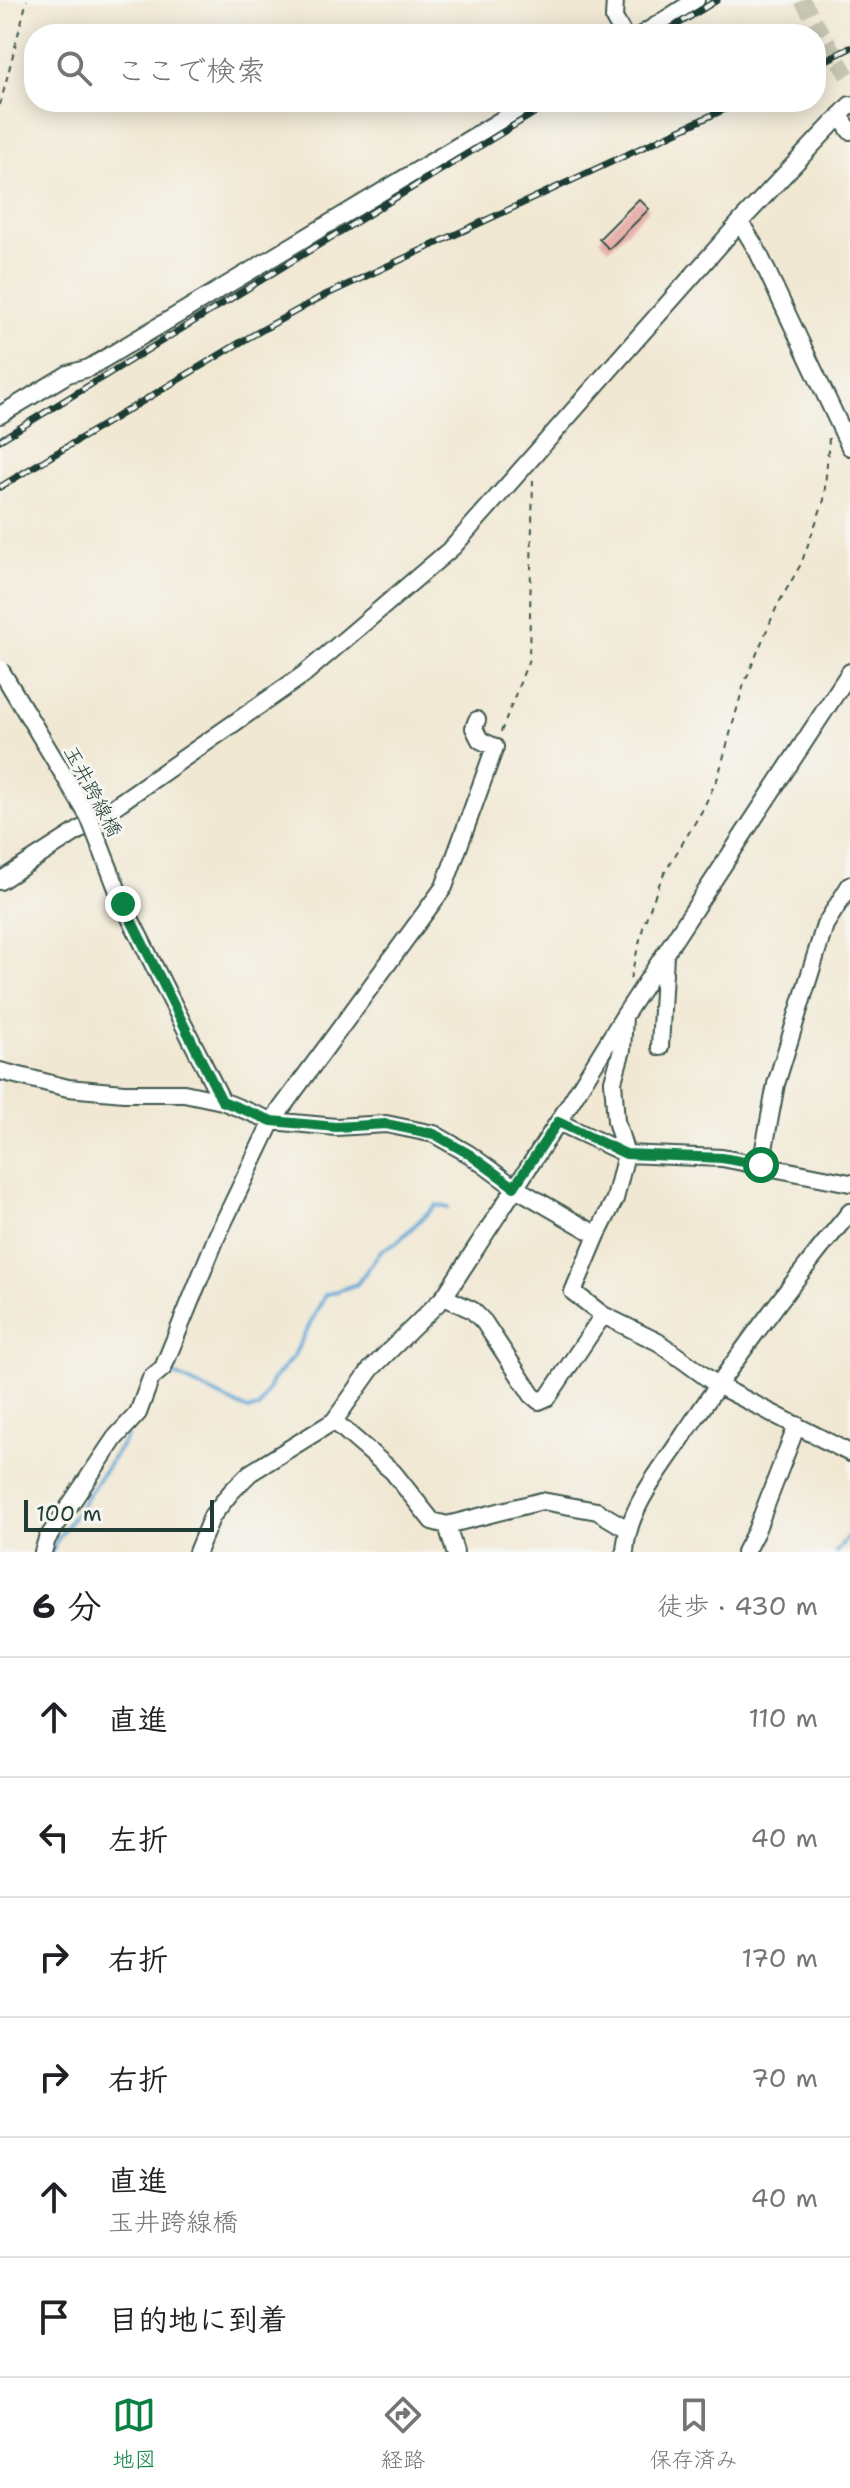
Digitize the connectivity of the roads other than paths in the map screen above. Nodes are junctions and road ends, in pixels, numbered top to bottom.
1 (615, 0) edge
2 (696, 0) edge
3 (617, 24) edge
4 (659, 24) edge
5 (845, 110) edge
6 (514, 112) edge
7 (850, 131) edge
8 (740, 222) junction
9 (89, 368) junction
10 (0, 415) edge
11 (0, 422) edge
12 (850, 447) edge
13 (0, 669) edge
14 (850, 672) edge
15 (477, 720) dead end
16 (0, 881) edge
17 (850, 885) edge
18 (665, 953) junction
19 (624, 1016) junction
20 (660, 1047) dead end
21 (0, 1071) edge
22 (222, 1101) junction
23 (272, 1121) junction
24 (558, 1122) junction
25 (626, 1154) junction
26 (761, 1165) junction
27 (850, 1183) edge
28 (514, 1187) junction
29 (850, 1212) edge
30 (597, 1235) junction
31 (444, 1297) junction
32 (603, 1315) junction
33 (717, 1385) junction
34 (334, 1421) junction
35 (797, 1425) junction
36 (850, 1453) edge
37 (447, 1525) junction
38 (629, 1530) junction
39 (43, 1552) edge
40 (197, 1552) edge
41 (455, 1552) edge
42 (625, 1552) edge
43 (745, 1552) edge

1 - 3 street
2 - 4 street
5 - 7 street
5 - 8 street
6 - 9 street
8 - 12 street
8 - 16 street
9 - 10 street
9 - 11 street
13 - 22 street, 玉井跨線橋, bridge
14 - 18 street
15 - 23 street
17 - 26 street
18 - 19 street
18 - 20 street
19 - 24 street
19 - 25 street
21 - 22 street
22 - 23 street
23 - 28 street
23 - 39 street
24 - 25 street
24 - 28 street
25 - 26 street
25 - 30 street
26 - 27 street
28 - 30 street
28 - 31 street
29 - 33 street
30 - 32 street
31 - 32 street
31 - 34 street
32 - 33 street
33 - 35 street
33 - 38 street
34 - 37 street
34 - 40 street
35 - 36 street
35 - 43 street
37 - 38 street
37 - 41 street
38 - 42 street

